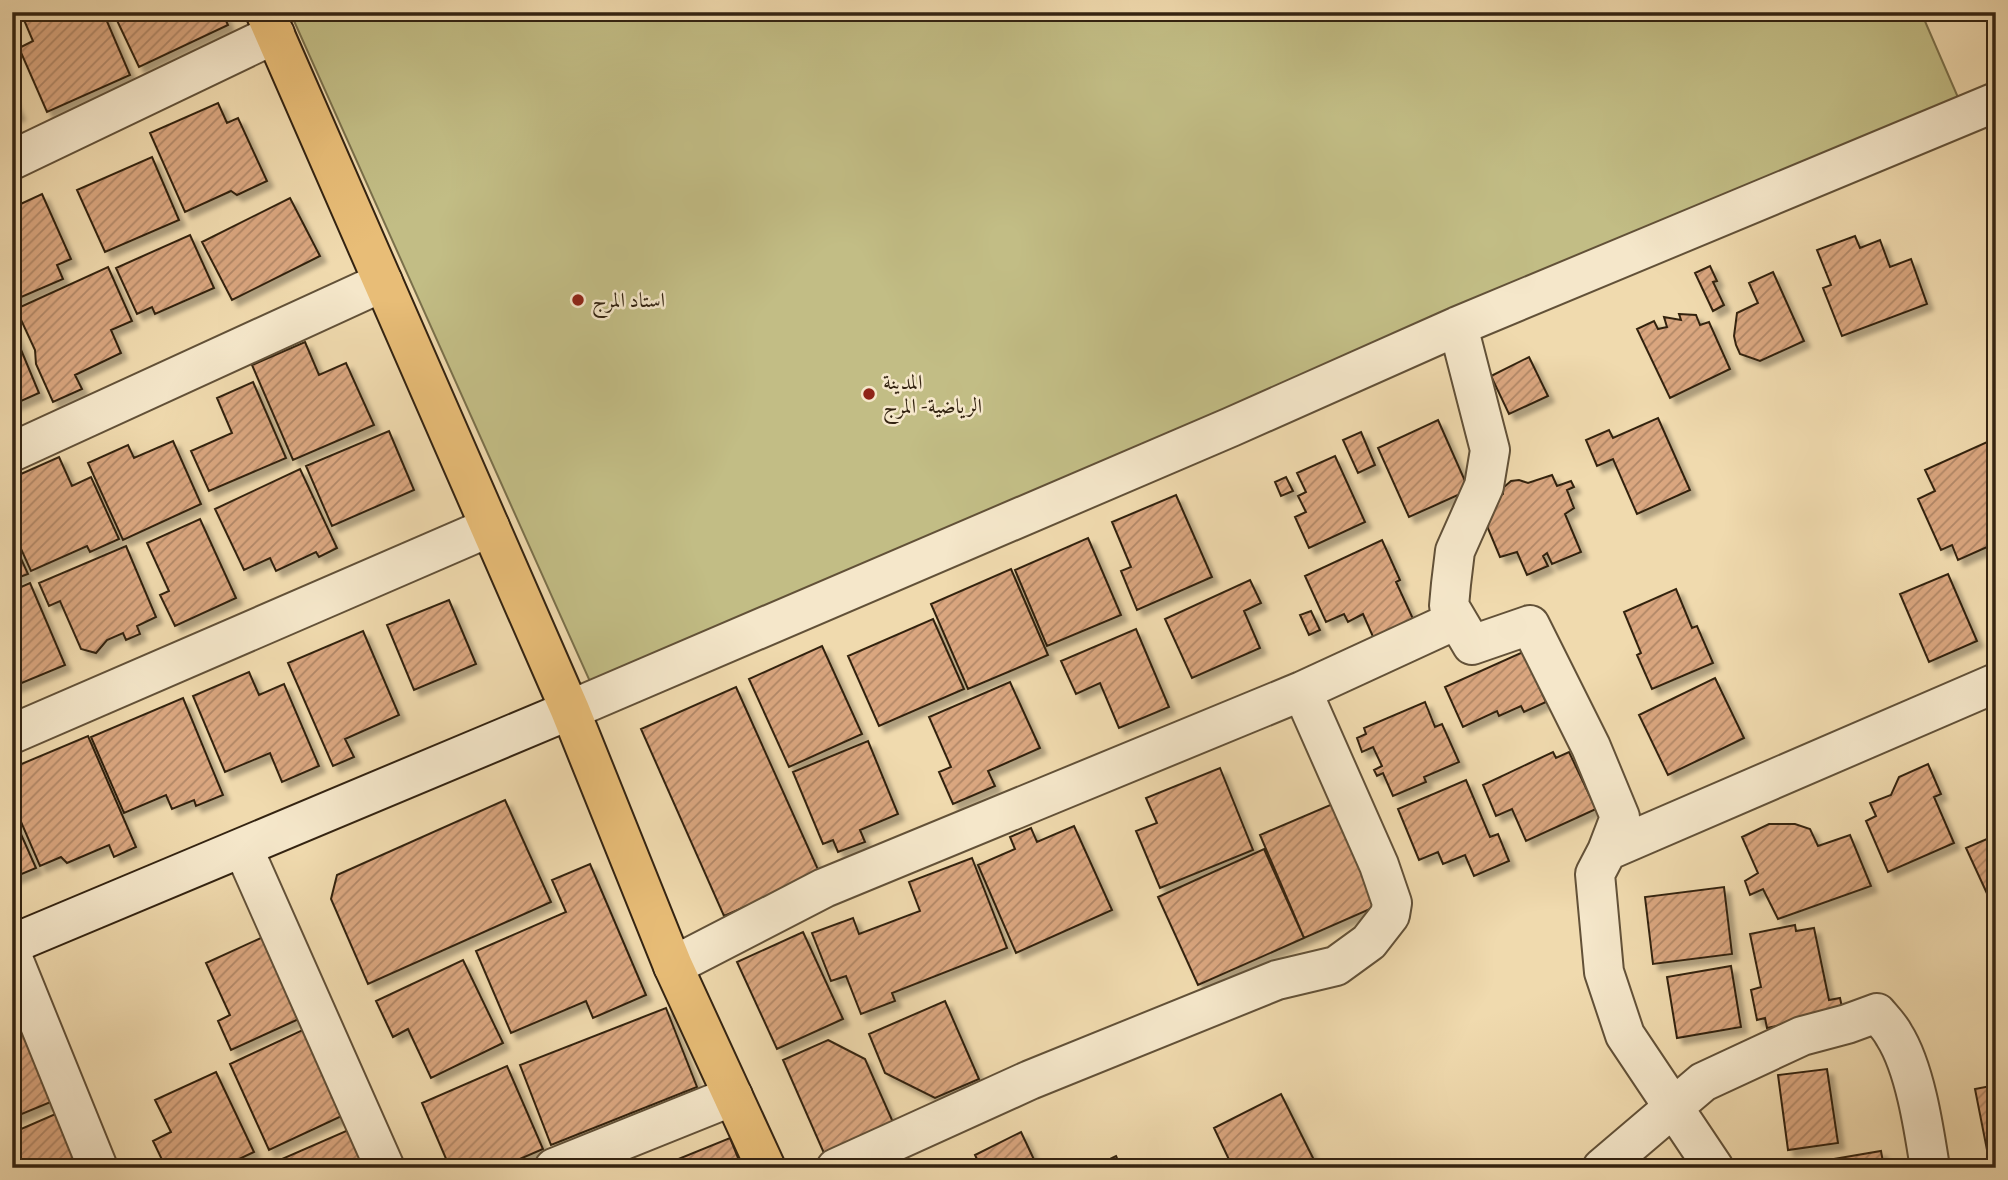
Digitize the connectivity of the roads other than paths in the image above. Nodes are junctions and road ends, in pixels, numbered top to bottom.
1 (270, 23) edge
2 (1996, 102) edge
3 (12, 160) edge
4 (383, 282) junction
5 (1458, 326) junction
6 (12, 452) edge
7 (490, 527) junction
8 (1456, 620) junction
9 (1996, 683) edge
10 (1302, 691) junction
11 (569, 710) junction
12 (12, 734) edge
13 (243, 848) junction
14 (1607, 851) junction
15 (12, 944) edge
16 (12, 956) edge
17 (673, 966) junction
18 (733, 1096) junction
19 (1675, 1107) junction
20 (98, 1168) edge
21 (385, 1168) edge
22 (554, 1168) edge
23 (766, 1168) edge
24 (836, 1168) edge
25 (1602, 1168) edge
26 (1714, 1168) edge
27 (1930, 1168) edge

1 - 3 street
1 - 4 main road
2 - 5 street
4 - 6 street
4 - 7 main road
5 - 8 street
5 - 11 street
7 - 11 main road
7 - 12 street
8 - 10 street
8 - 14 street
9 - 14 street
10 - 17 street
10 - 24 street
11 - 13 street
11 - 17 main road
13 - 15 street
13 - 21 street
14 - 19 street
16 - 20 street
17 - 18 main road
18 - 22 street
18 - 23 main road
19 - 25 street
19 - 26 street
19 - 27 street

